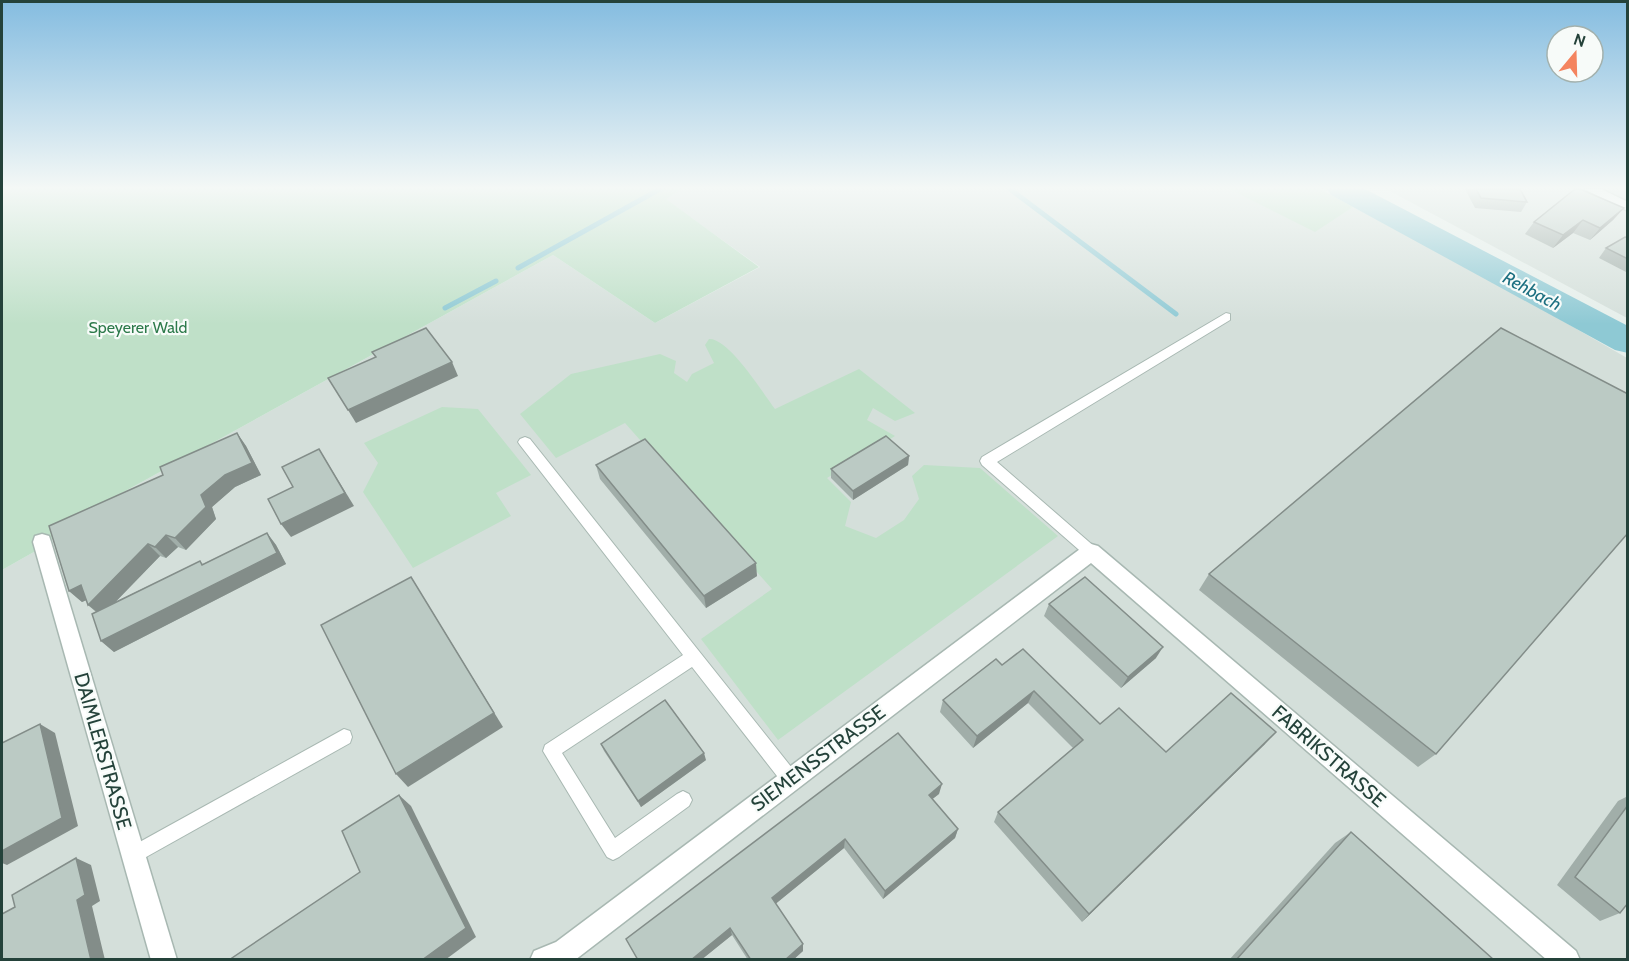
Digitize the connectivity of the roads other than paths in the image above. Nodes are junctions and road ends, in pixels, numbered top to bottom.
1 (1226, 317) dead end
2 (525, 442) dead end
3 (42, 542) dead end
4 (1091, 552) junction
5 (694, 657) junction
6 (344, 737) dead end
7 (790, 779) junction
8 (683, 800) dead end
9 (134, 855) junction
10 (559, 957) edge
11 (164, 960) edge
12 (1567, 960) edge

1 - 4 lane
2 - 5 lane
3 - 9 street, DAIMLERSTRASSE
4 - 7 street, SIEMENSSTRASSE
4 - 12 street, FABRIKSTRASSE
5 - 7 lane
5 - 8 lane
6 - 9 lane
7 - 10 street, SIEMENSSTRASSE
9 - 11 street, DAIMLERSTRASSE

